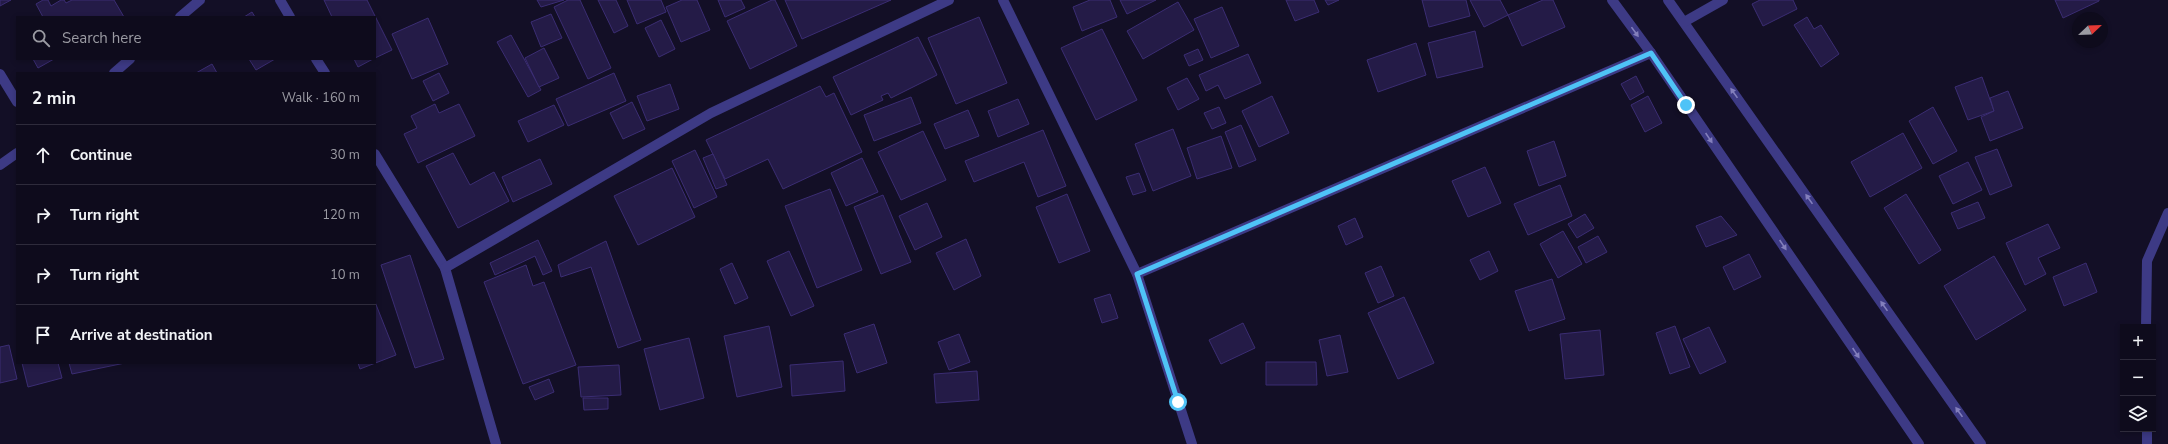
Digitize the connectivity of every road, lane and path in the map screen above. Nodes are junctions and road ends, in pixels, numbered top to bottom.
1 (200, 0) edge
2 (280, 0) edge
3 (948, 0) edge
4 (1003, 0) edge
5 (1612, 0) edge
6 (1668, 0) edge
7 (1723, 0) edge
8 (181, 16) edge
9 (289, 16) edge
10 (1684, 22) junction
11 (1651, 53) junction
12 (129, 60) edge
13 (317, 60) edge
14 (115, 72) edge
15 (324, 72) edge
16 (0, 74) edge
17 (16, 100) edge
18 (16, 154) edge
19 (376, 156) edge
20 (0, 165) edge
21 (2168, 213) edge
22 (445, 268) junction
23 (1137, 274) junction
24 (2146, 324) edge
25 (2147, 432) edge
26 (496, 444) edge
27 (1192, 444) edge
28 (1919, 444) edge
29 (1981, 444) edge
30 (2147, 444) edge

1 - 8 street
2 - 9 street
3 - 22 street
4 - 23 street
5 -> 11 street
6 - 10 street
7 - 10 street
29 -> 10 street
11 - 23 street
11 -> 28 street
12 - 14 street
13 - 15 street
16 - 17 street
18 - 20 street
19 - 22 street
21 - 24 street
22 - 26 street
23 - 27 street
25 - 30 street

